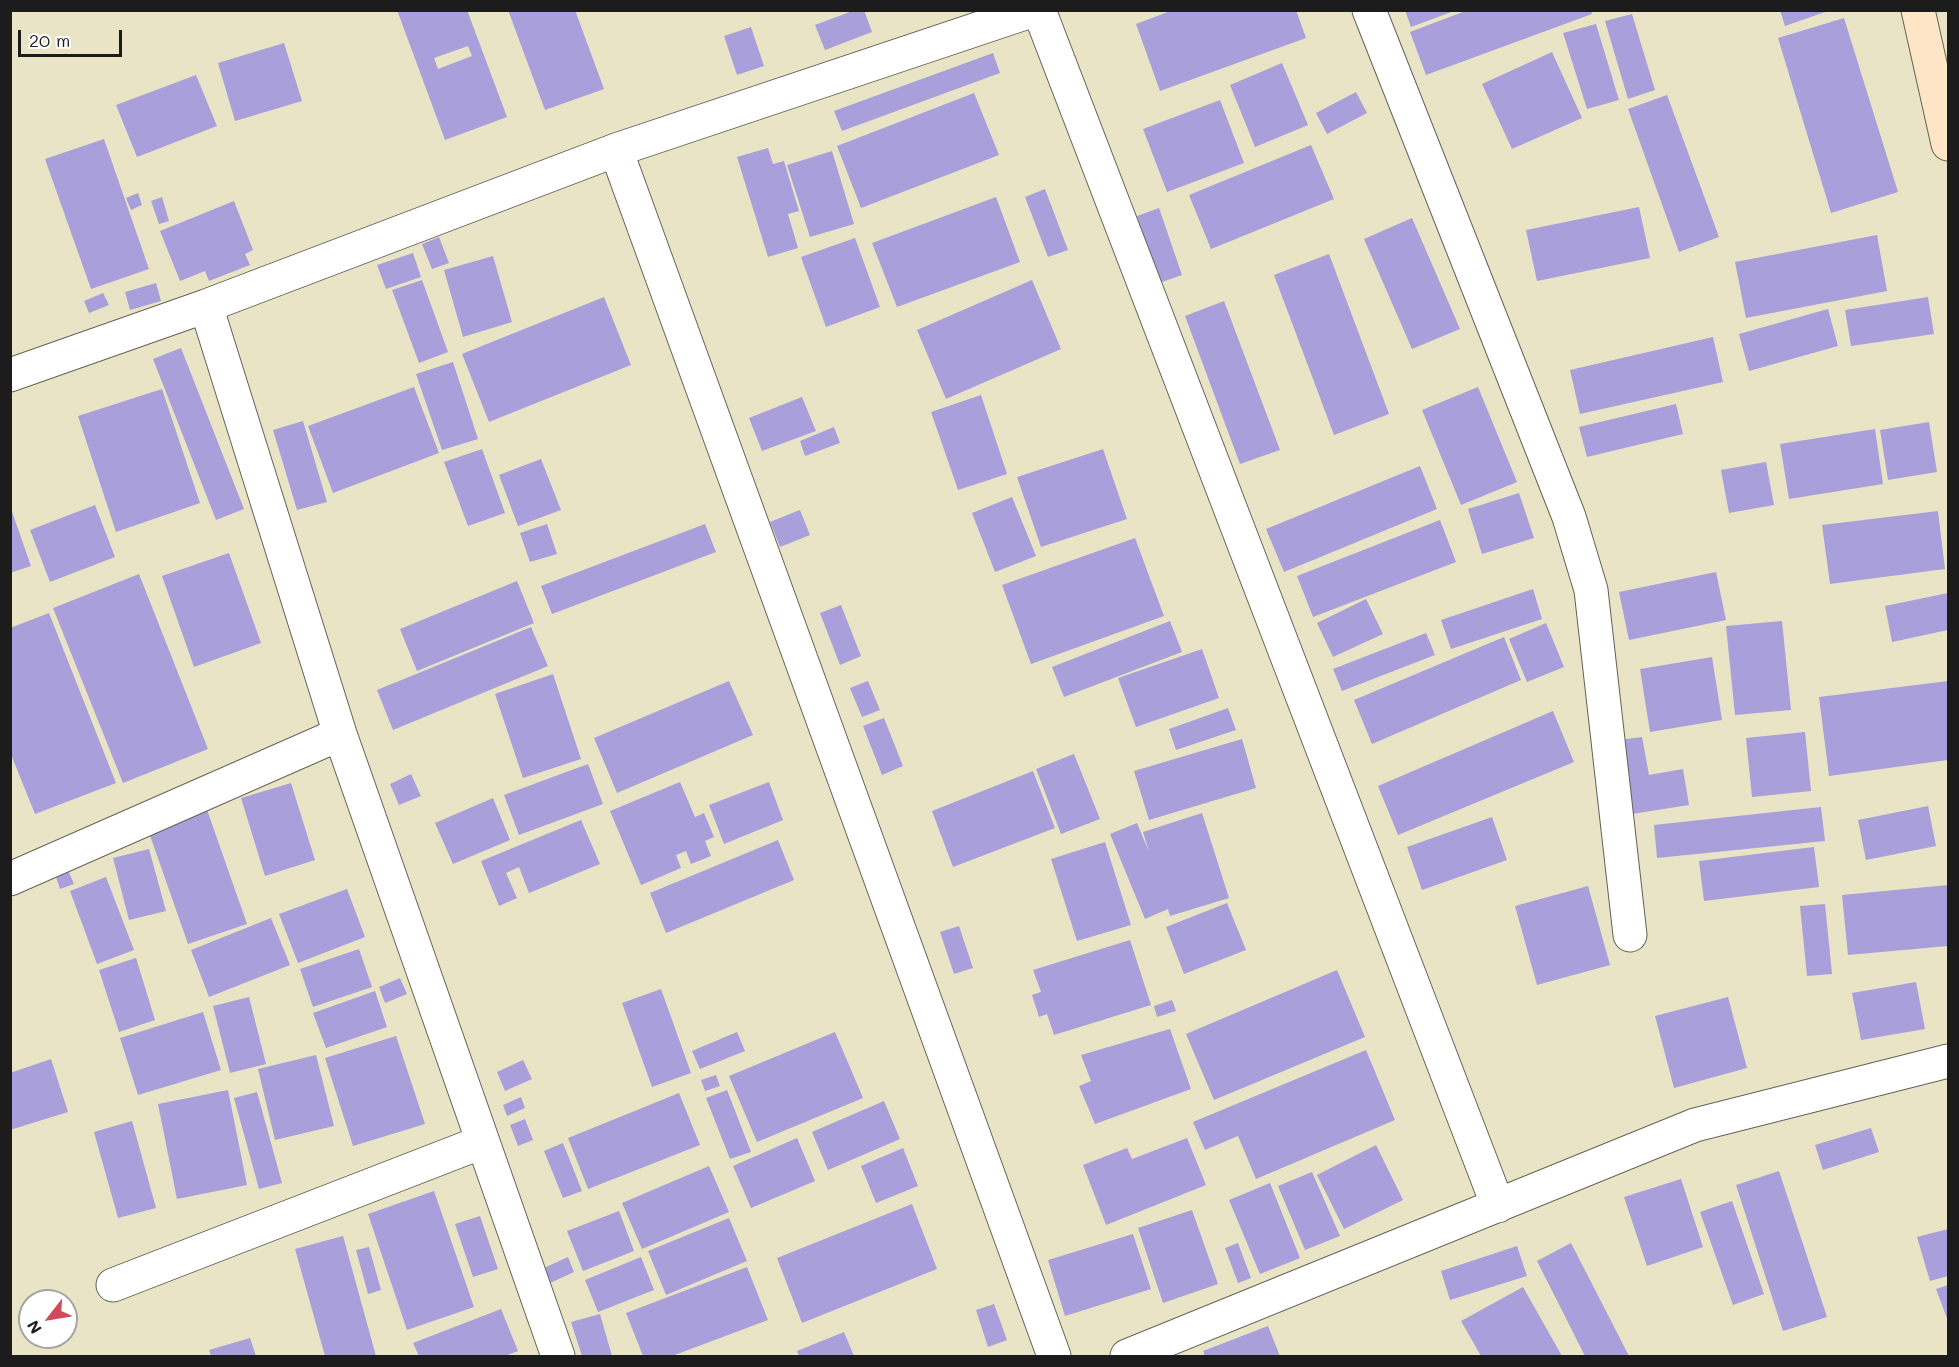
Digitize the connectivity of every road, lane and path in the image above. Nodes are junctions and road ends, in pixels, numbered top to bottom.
1 (1034, 10) edge
2 (1039, 10) edge
3 (1369, 10) edge
4 (1918, 10) edge
5 (1948, 144) edge
6 (616, 150) junction
7 (206, 306) junction
8 (10, 375) edge
9 (340, 734) junction
10 (10, 879) edge
11 (1630, 934) dead end
12 (1948, 1060) edge
13 (482, 1142) junction
14 (1497, 1206) junction
15 (113, 1285) dead end
16 (558, 1356) edge
17 (1054, 1356) edge
18 (1127, 1356) edge

1 - 6 street
2 - 14 street
3 - 11 street
4 - 5 street
6 - 7 street
6 - 17 street
7 - 8 street
7 - 9 street
9 - 10 street
9 - 13 street
12 - 14 street
13 - 15 street
13 - 16 street
14 - 18 street

